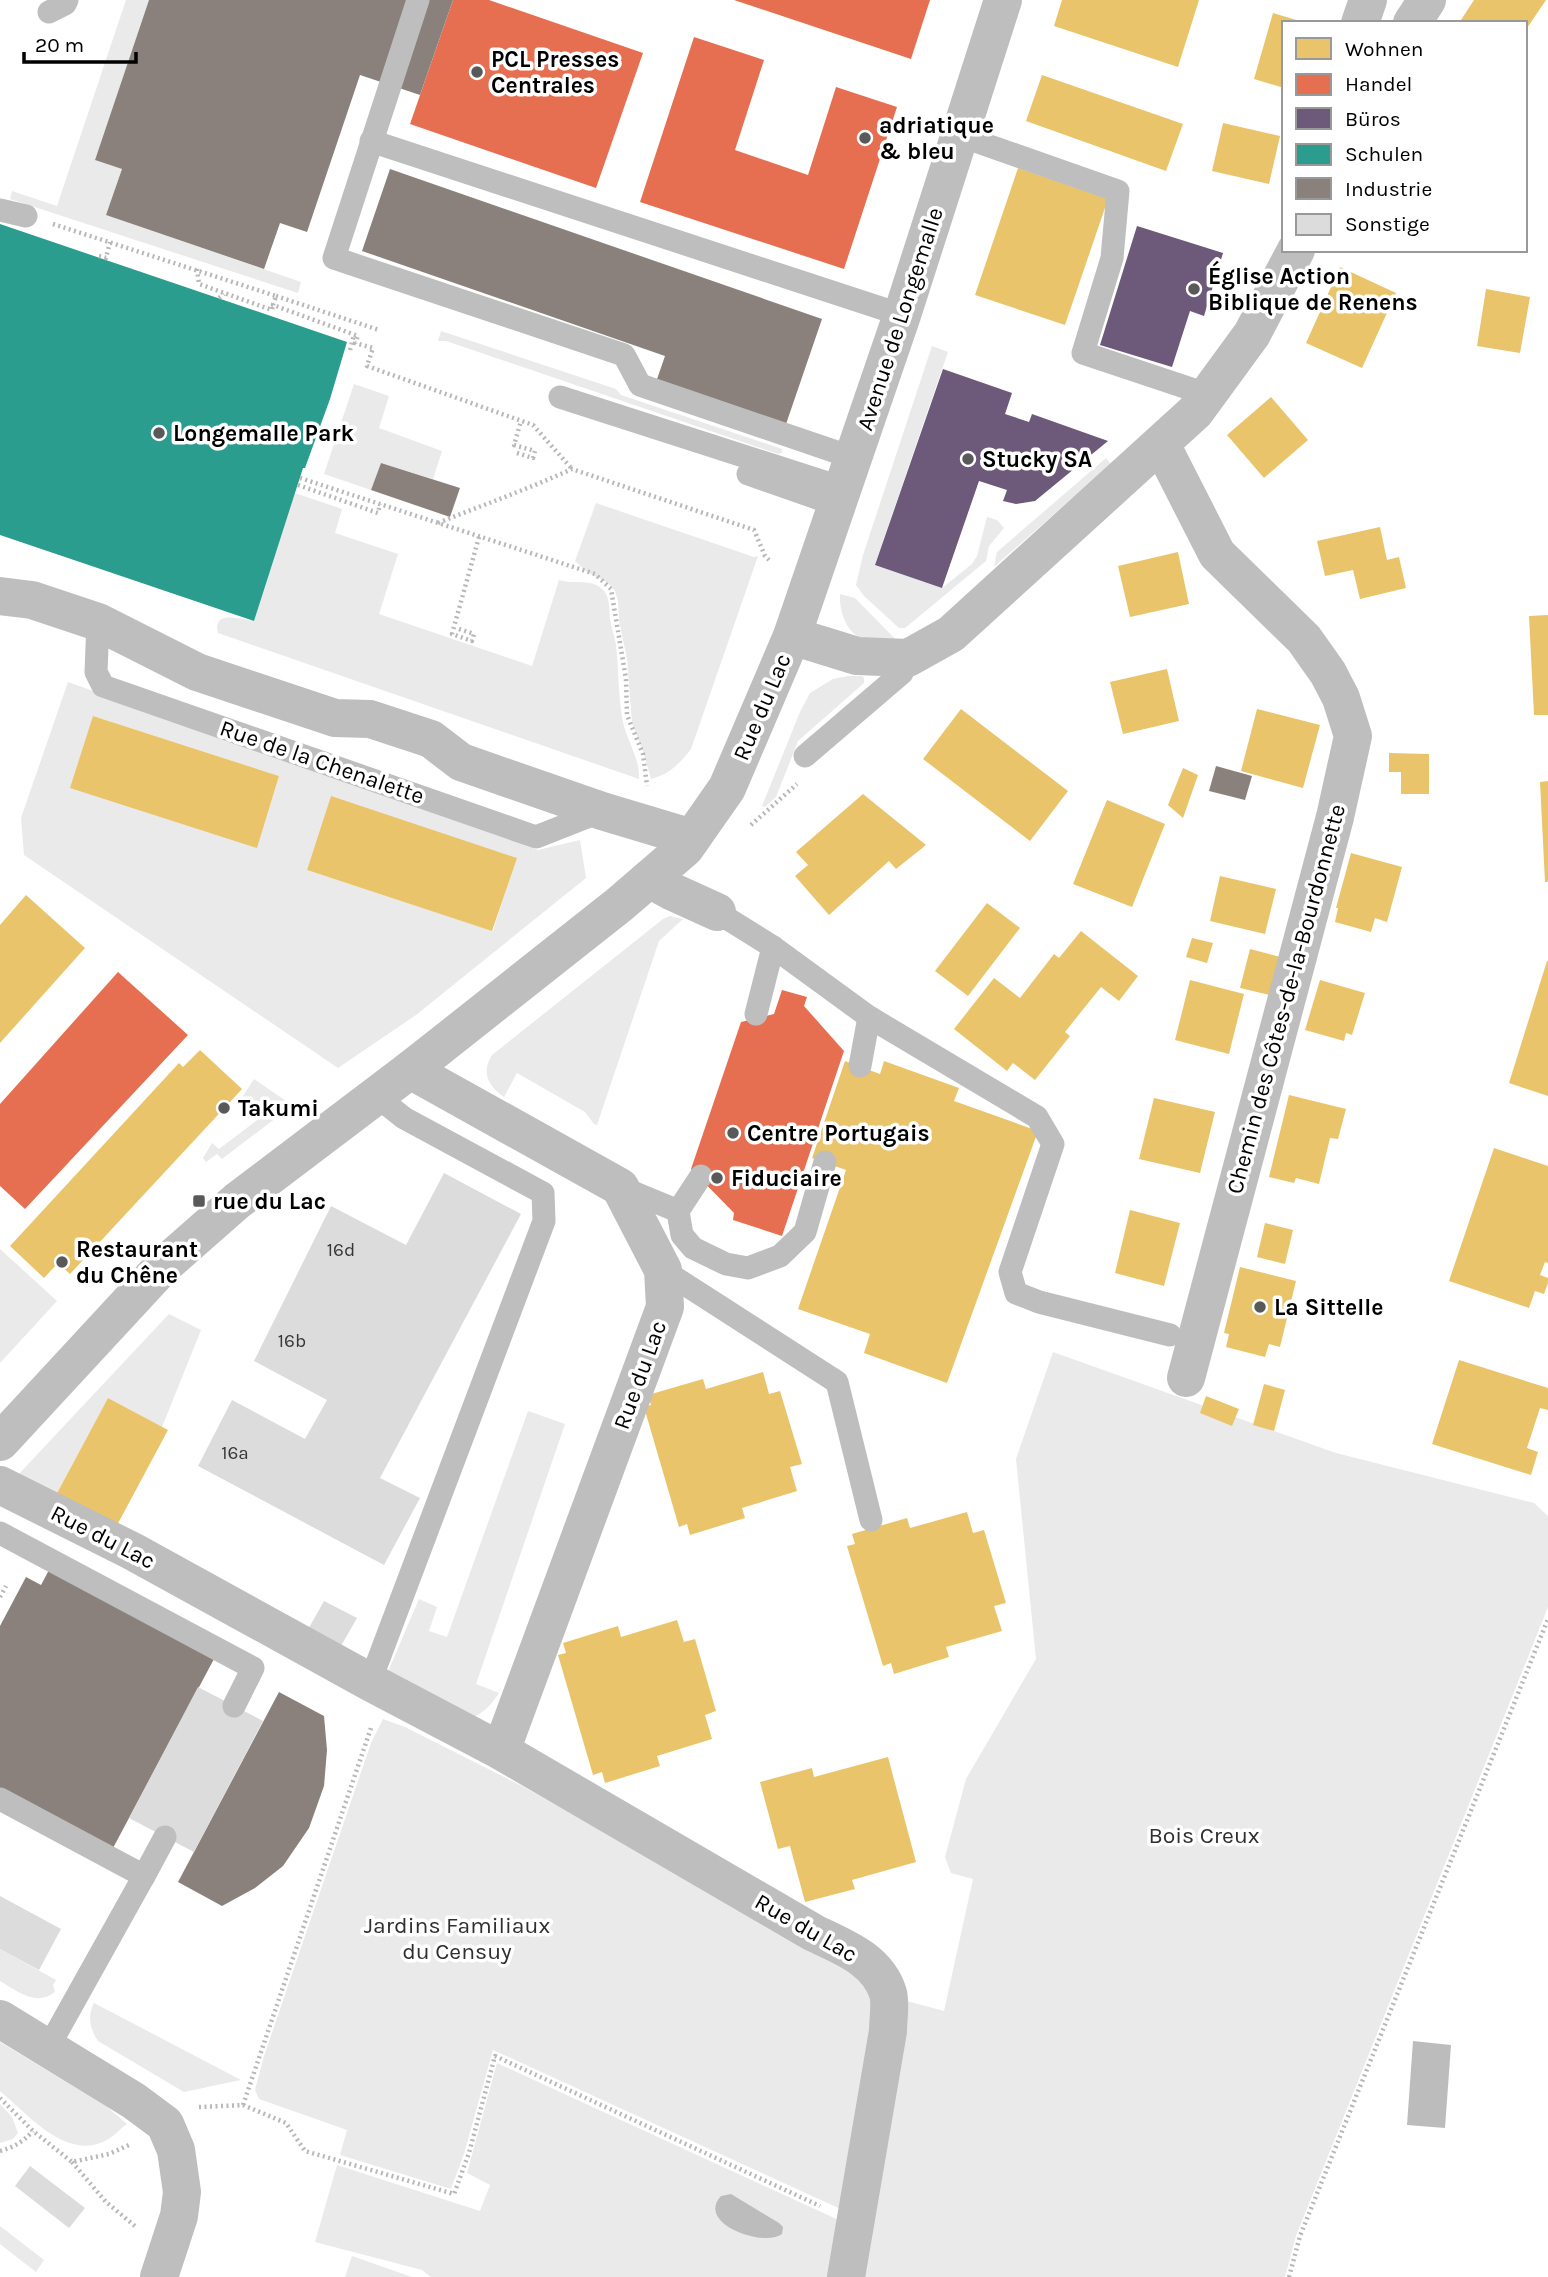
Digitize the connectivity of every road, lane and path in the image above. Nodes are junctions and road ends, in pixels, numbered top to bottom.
1 (418, 0) edge
2 (1003, 0) edge
3 (1368, 0) edge
4 (1427, 0) edge
5 (1361, 21) edge
6 (1413, 21) edge
7 (961, 136) junction
8 (371, 141) junction
9 (0, 210) edge
10 (26, 216) joint
11 (110, 242) junction
12 (1295, 252) edge
13 (99, 256) dead end
14 (197, 270) junction
15 (224, 294) junction
16 (276, 296) junction
17 (219, 299) dead end
18 (273, 305) junction
19 (902, 315) junction
20 (379, 330) dead end
21 (354, 335) junction
22 (350, 350) dead end
23 (1209, 395) junction
24 (558, 402) dead end
25 (520, 421) junction
26 (1161, 444) junction
27 (517, 453) dead end
28 (572, 469) junction
29 (300, 478) dead end
30 (845, 483) junction
31 (298, 485) dead end
32 (380, 504) junction
33 (438, 523) junction
34 (479, 537) junction
35 (769, 560) dead end
36 (0, 596) edge
37 (98, 622) junction
38 (459, 629) dead end
39 (792, 636) junction
40 (908, 658) junction
41 (805, 757) dead end
42 (647, 794) dead end
43 (602, 811) junction
44 (689, 843) junction
45 (649, 879) junction
46 (718, 912) junction
47 (773, 947) junction
48 (756, 1014) dead end
49 (869, 1017) junction
50 (860, 1066) dead end
51 (410, 1070) junction
52 (375, 1096) junction
53 (825, 1162) dead end
54 (701, 1176) dead end
55 (620, 1187) junction
56 (678, 1211) junction
57 (663, 1270) junction
58 (1170, 1335) dead end
59 (1186, 1378) dead end
60 (0, 1442) edge
61 (0, 1485) edge
62 (871, 1521) dead end
63 (0, 1533) edge
64 (6, 1586) dead end
65 (0, 1597) edge
66 (1548, 1619) edge
67 (377, 1686) junction
68 (234, 1706) dead end
69 (501, 1751) junction
70 (0, 1800) edge
71 (165, 1837) dead end
72 (144, 1876) junction
73 (0, 2019) edge
74 (48, 2048) junction
75 (0, 2098) edge
76 (243, 2105) junction
77 (164, 2125) junction
78 (33, 2131) junction
79 (0, 2151) edge
80 (72, 2162) junction
81 (856, 2222) junction
82 (141, 2232) dead end
83 (159, 2277) edge
84 (846, 2277) edge
85 (1289, 2277) edge

1 - 8 lane
2 - 7 street, Avenue de Longemalle
3 - 5 street
4 - 6 street
7 - 19 street, Avenue de Longemalle
7 - 23 lane
8 - 19 lane
8 - 30 lane
9 - 10 lane
10 - 11 path
11 - 13 path
11 - 14 path
12 - 23 street
14 - 15 path
14 - 16 path
15 - 17 path
15 - 18 path
16 - 18 path
16 - 20 path
18 - 21 path
19 - 30 street, Avenue de Longemalle
21 - 22 path
21 - 25 path
23 - 26 street
24 - 30 lane
25 - 27 path
25 - 28 path
26 - 40 street
26 - 59 street, Chemin des Côtes-de-la-Bourdonnette
28 - 33 path
28 - 35 path
29 - 32 path
30 - 39 street, Avenue de Longemalle
31 - 32 path
32 - 33 path
33 - 34 path
34 - 38 path
34 - 42 path
36 - 37 street, Rue de la Chenalette
37 - 43 street, Rue de la Chenalette
37 - 43 lane, Rue de la Chenalette
39 - 40 street, Rue du Lac
39 - 44 street, Rue du Lac
40 - 41 lane
43 - 44 street, Rue de la Chenalette
44 - 45 street, Rue du Lac
44 - 46 street
45 - 46 street
45 - 51 street, Rue du Lac
46 - 47 lane
47 - 48 lane
47 - 49 lane
49 - 50 lane
49 - 58 lane
51 - 52 street, Rue du Lac
51 - 55 street
52 - 60 street, Rue du Lac
52 - 67 lane
53 - 56 lane
54 - 56 lane
55 - 56 lane
55 - 57 street, Rue du Lac
57 - 62 lane
57 - 69 street, Rue du Lac
61 - 67 street, Rue du Lac
63 - 68 lane
64 - 65 path
66 - 85 path
67 - 69 street, Rue du Lac
67 - 76 path
69 - 81 street, Rue du Lac
70 - 72 lane
71 - 72 lane
72 - 74 lane
73 - 74 street
74 - 77 street
75 - 78 path
76 - 77 path
76 - 81 path
77 - 80 path
77 - 83 street
78 - 79 path
78 - 80 path
80 - 82 path
81 - 84 street, Rue du Lac

